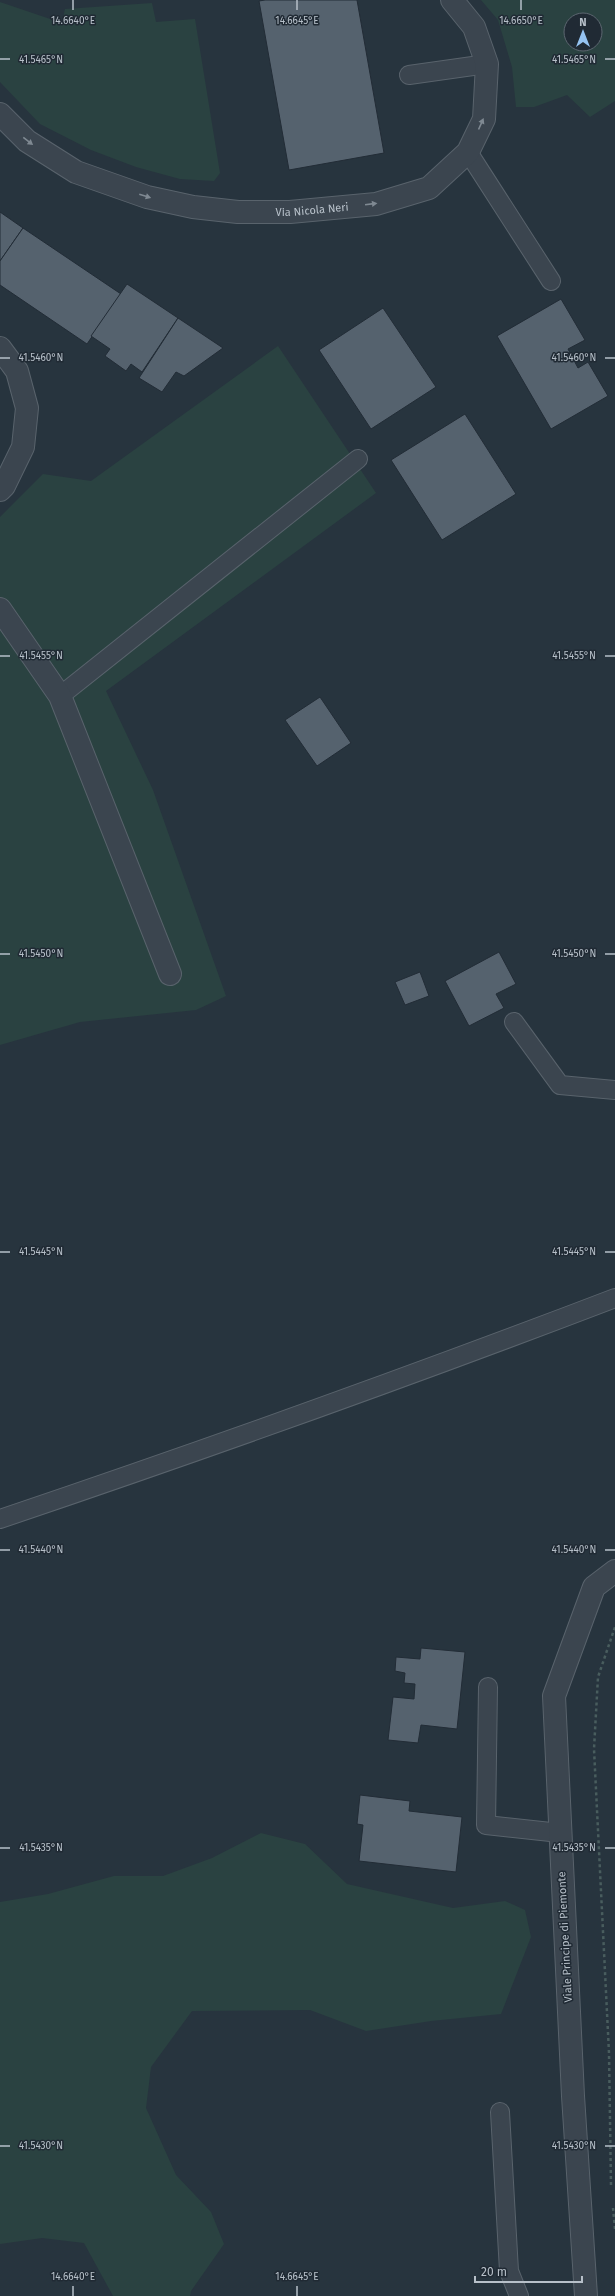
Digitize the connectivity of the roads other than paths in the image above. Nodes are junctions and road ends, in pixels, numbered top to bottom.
1 (452, 0) edge
2 (487, 64) junction
3 (409, 75) dead end
4 (0, 114) edge
5 (468, 152) junction
6 (551, 281) dead end
7 (0, 348) edge
8 (358, 460) dead end
9 (0, 490) edge
10 (0, 609) edge
11 (60, 696) junction
12 (170, 974) dead end
13 (514, 1022) dead end
14 (615, 1090) edge
15 (615, 1298) edge
16 (0, 1519) edge
17 (615, 1571) edge
18 (488, 1687) dead end
19 (560, 1833) junction
20 (500, 2112) dead end
21 (519, 2296) edge
22 (586, 2296) edge

1 - 2 street, Via Nicola Neri
2 - 3 lane
5 -> 2 street, Via Nicola Neri
4 -> 5 street, Via Nicola Neri
5 - 6 lane
7 - 9 street
8 - 11 lane
10 - 11 street
11 - 12 street
13 - 14 lane
15 - 16 lane
17 - 19 street, Viale Principe di Piemonte
18 - 19 lane
19 - 22 street, Viale Principe di Piemonte
20 - 21 lane

